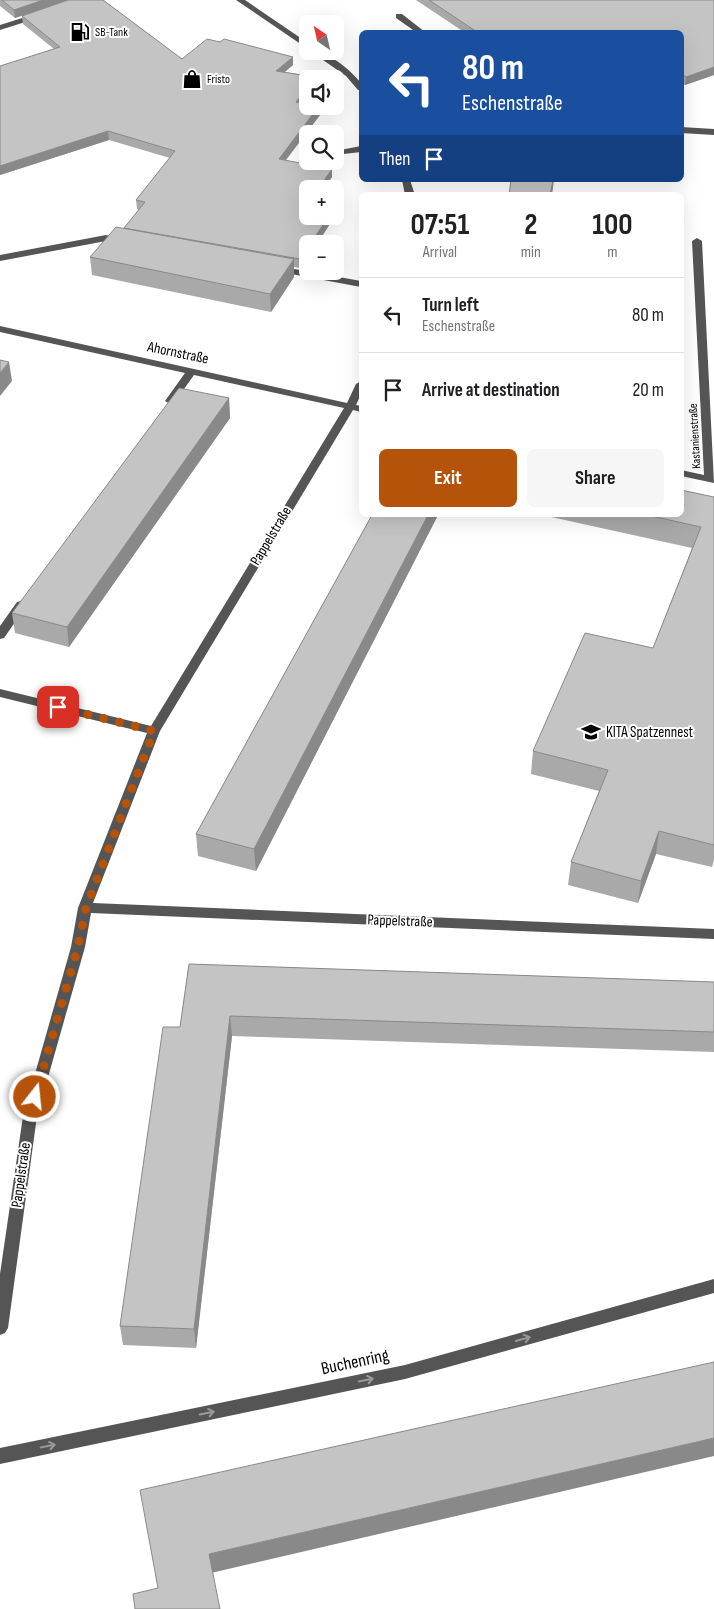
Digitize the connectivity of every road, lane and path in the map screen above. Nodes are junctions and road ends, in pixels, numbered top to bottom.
1 (240, 0) edge
2 (46, 12) edge
3 (399, 16) dead end
4 (0, 28) edge
5 (419, 30) edge
6 (299, 41) edge
7 (328, 60) edge
8 (359, 86) edge
9 (684, 130) edge
10 (714, 132) edge
11 (359, 149) edge
12 (344, 152) edge
13 (697, 241) dead end
14 (135, 243) edge
15 (0, 258) edge
16 (263, 266) edge
17 (359, 284) edge
18 (0, 330) edge
19 (192, 371) junction
20 (359, 394) edge
21 (356, 408) edge
22 (163, 411) edge
23 (684, 474) edge
24 (712, 479) edge
25 (29, 595) edge
26 (0, 635) edge
27 (0, 693) edge
28 (154, 731) junction
29 (86, 908) junction
30 (714, 934) edge
31 (714, 1286) edge
32 (0, 1328) edge
33 (0, 1456) edge

1 - 6 street
2 - 4 street
3 - 5 street
7 - 8 street
9 - 10 street
11 - 12 street
13 - 24 street, Kastanienstraße
14 - 15 street
16 - 17 street
18 - 19 street, Ahornstraße
19 - 21 street, Ahornstraße
19 - 22 street
20 - 21 street, Pappelstraße
21 - 28 street, Pappelstraße
23 - 24 street
25 - 26 street
27 - 28 street
28 - 29 street, Pappelstraße
29 - 30 street, Pappelstraße
29 - 32 street, Pappelstraße
33 -> 31 street, Buchenring

